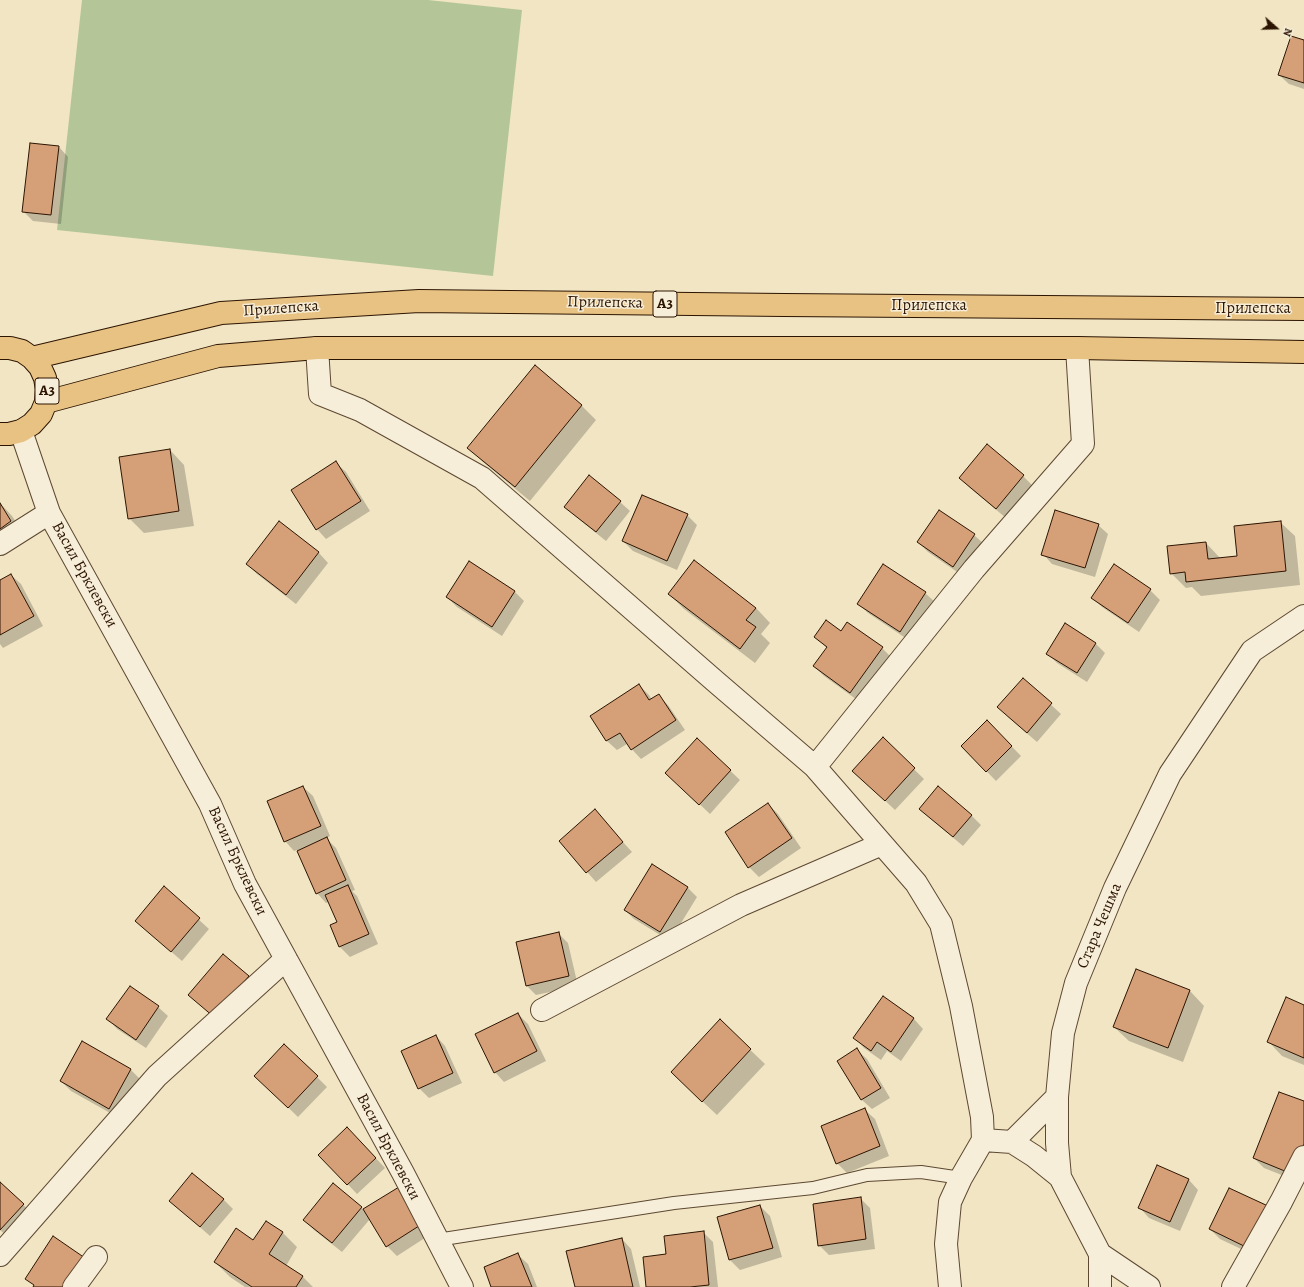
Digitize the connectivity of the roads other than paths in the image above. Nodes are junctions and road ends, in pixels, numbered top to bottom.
1 (1304, 309) edge
2 (0, 348) edge
3 (317, 348) junction
4 (1077, 348) junction
5 (1304, 352) edge
6 (32, 358) junction
7 (46, 402) junction
8 (10, 432) edge
9 (49, 513) junction
10 (0, 544) edge
11 (1304, 616) edge
12 (815, 766) junction
13 (882, 844) junction
14 (286, 958) junction
15 (542, 1010) dead end
16 (1057, 1096) junction
17 (983, 1140) junction
18 (1012, 1142) junction
19 (1304, 1157) edge
20 (1060, 1177) junction
21 (961, 1178) junction
22 (437, 1240) junction
23 (1100, 1254) junction
24 (0, 1255) edge
25 (96, 1258) dead end
26 (74, 1287) edge
27 (462, 1287) edge
28 (950, 1287) edge
29 (1100, 1287) edge
30 (1149, 1287) edge
31 (1233, 1287) edge

1 - 6 main road, Прилепска / A3
2 - 6 main road, A3
3 - 4 main road, A3
3 - 7 main road, A3
3 - 12 street
4 - 5 main road, A3
4 - 12 street
6 - 7 main road, A3
7 - 8 main road, A3
8 - 9 street, Васил Брклевски
9 - 10 street
9 - 14 street, Васил Брклевски
11 - 16 street, Стара Чешма
12 - 13 street
13 - 15 street
13 - 17 street
14 - 22 street, Васил Брклевски
14 - 24 street
16 - 18 street
16 - 20 street, Стара Чешма
17 - 18 street
17 - 21 street
18 - 20 street
19 - 31 street
20 - 23 street, Стара Чешма
21 - 22 lane
21 - 28 street
22 - 27 street, Васил Брклевски
23 - 29 street, Стара Чешма
23 - 30 street
25 - 26 street

